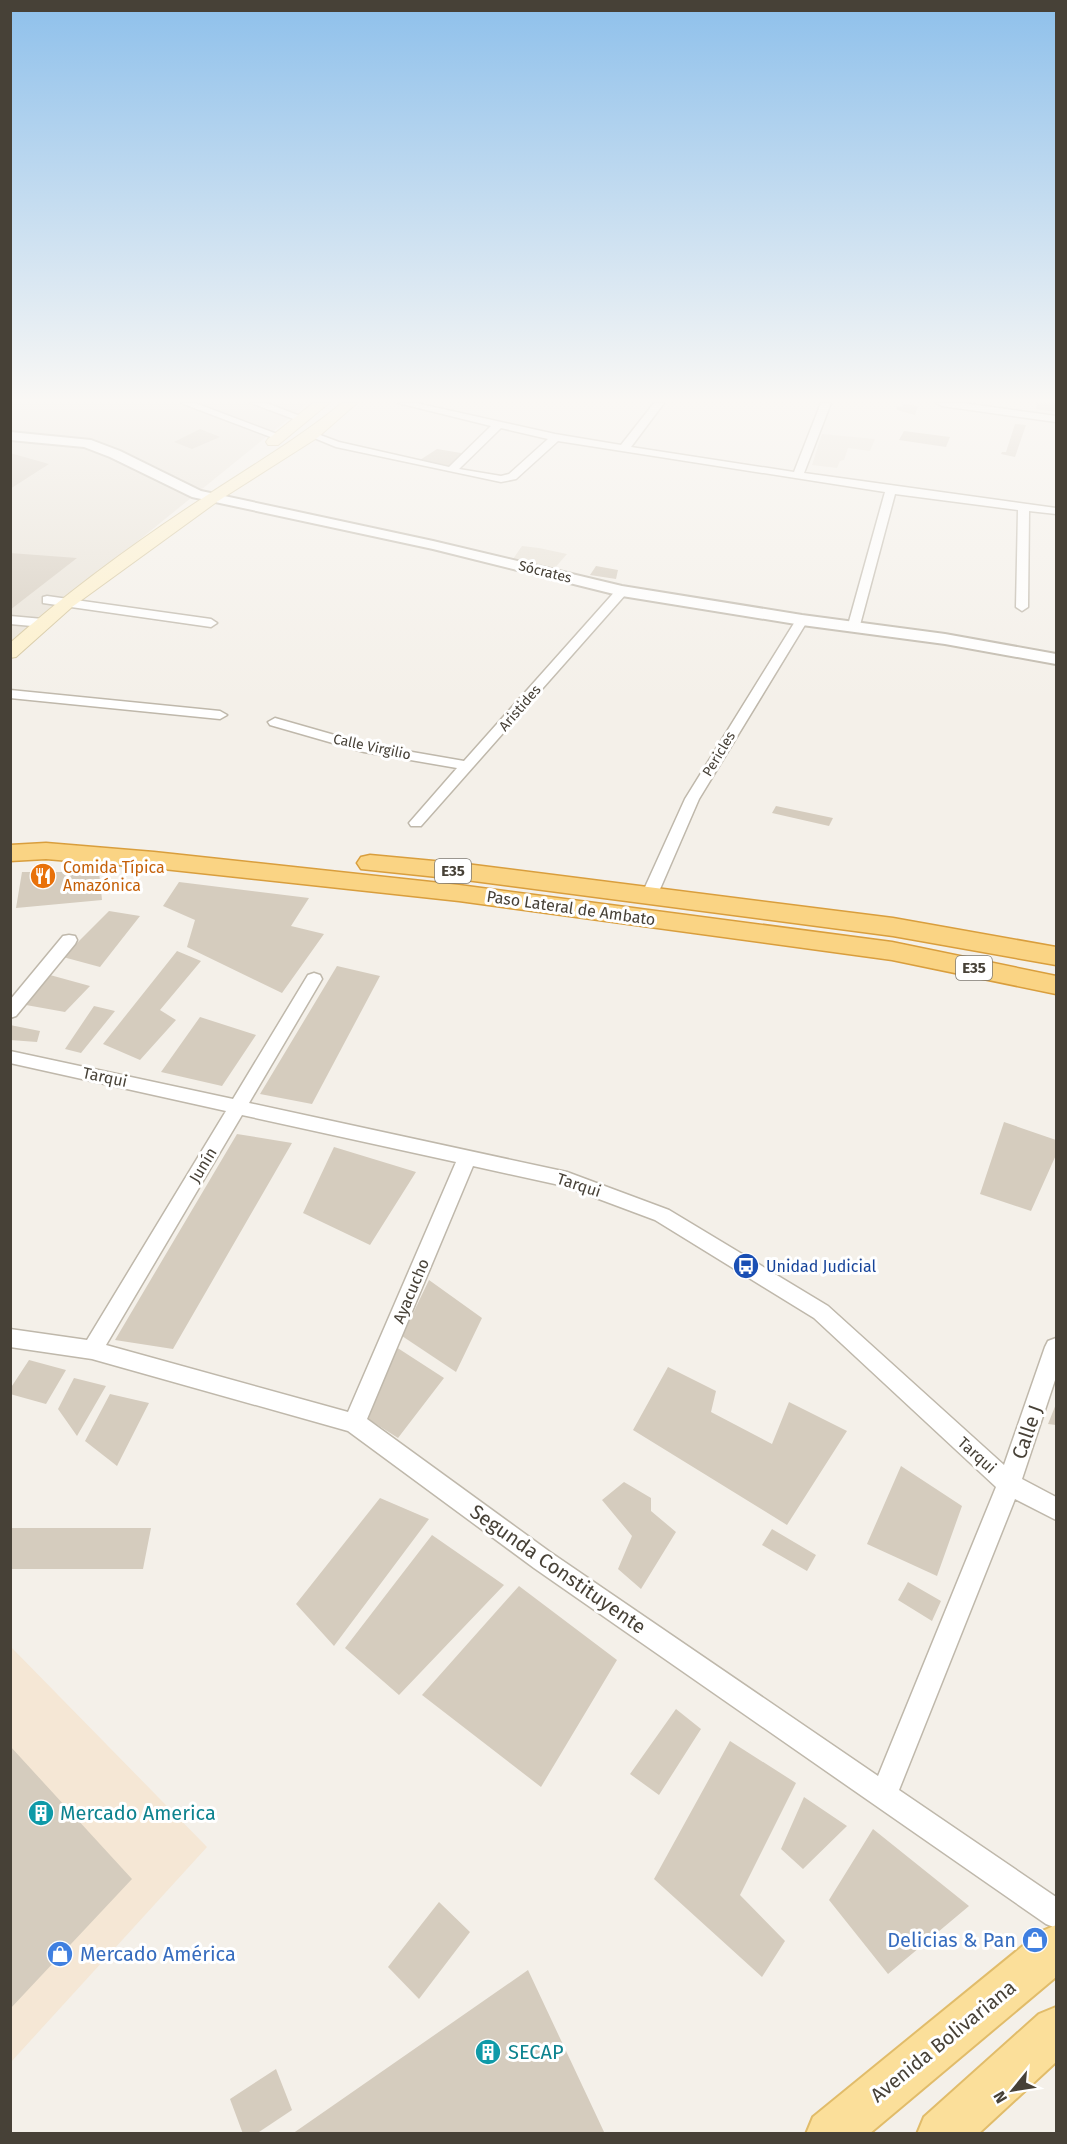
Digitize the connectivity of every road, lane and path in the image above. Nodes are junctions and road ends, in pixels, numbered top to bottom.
1 (193, 503) edge
2 (196, 503) edge
3 (238, 503) edge
4 (887, 503) edge
5 (993, 503) edge
6 (1024, 507) junction
7 (1056, 511) edge
8 (123, 544) dead end
9 (85, 568) dead end
10 (622, 591) junction
11 (47, 600) junction
12 (66, 603) junction
13 (1022, 607) dead end
14 (802, 620) junction
15 (43, 623) junction
16 (211, 623) dead end
17 (14, 624) edge
18 (854, 625) junction
19 (10, 653) edge
20 (1056, 659) edge
21 (10, 694) edge
22 (220, 715) dead end
23 (275, 722) dead end
24 (469, 766) junction
25 (416, 823) dead end
26 (10, 836) edge
27 (10, 853) edge
28 (649, 896) junction
29 (69, 940) dead end
30 (1056, 956) edge
31 (314, 979) dead end
32 (1056, 985) edge
33 (10, 1012) edge
34 (10, 1057) edge
35 (238, 1106) junction
36 (467, 1158) junction
37 (10, 1338) edge
38 (1056, 1347) edge
39 (92, 1350) junction
40 (354, 1423) junction
41 (1009, 1484) junction
42 (1056, 1509) edge
43 (884, 1794) junction
44 (1056, 1914) edge
45 (1056, 1948) edge
46 (1056, 2031) edge
47 (831, 2133) edge
48 (941, 2133) edge

1 - 8 main road
2 - 12 main road
3 - 10 street, Sócrates
4 - 18 street
5 - 6 street
6 - 7 street
6 - 13 street
9 - 11 main road
10 - 14 street, Sócrates
10 - 24 street, Aristides
11 - 12 street
11 - 17 main road
12 - 15 main road
12 - 16 street
14 - 18 street, Sócrates
14 - 28 street, Pericles
15 - 17 street
15 - 19 main road
18 - 20 street, Sócrates
21 - 22 street
23 - 24 street, Calle Virgilio
24 - 25 street, Aristides
26 - 28 highway, Paso Lateral de Ambato / E35
27 - 32 highway, Paso Lateral de Ambato / E35
28 - 30 highway, Paso Lateral de Ambato / E35
29 - 33 street
31 - 35 street, Junín
34 - 35 street, Tarqui
35 - 36 street, Tarqui
35 - 39 street, Junín
36 - 40 street, Ayacucho
36 - 41 street, Tarqui
37 - 39 street, Segunda Constituyente
38 - 41 street, Calle J
39 - 40 street, Segunda Constituyente
40 - 43 street, Segunda Constituyente
41 - 42 street, Tarqui
41 - 43 street, Calle J
43 - 44 street, Segunda Constituyente
45 - 47 main road, Avenida Bolivariana
46 - 48 main road

